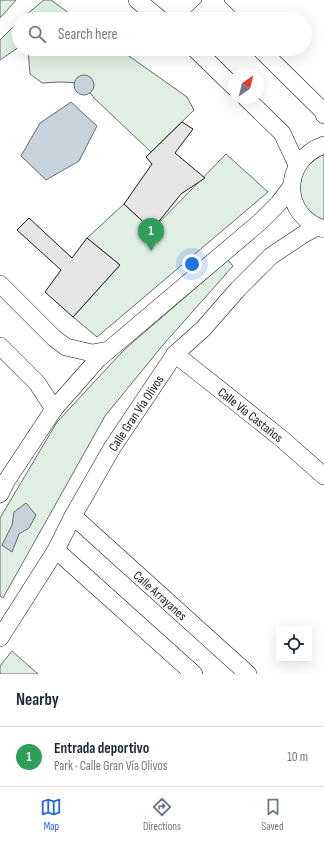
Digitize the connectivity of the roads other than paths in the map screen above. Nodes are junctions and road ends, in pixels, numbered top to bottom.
1 (137, 0) edge
2 (213, 1) edge
3 (152, 12) edge
4 (203, 12) edge
5 (223, 12) edge
6 (202, 56) edge
7 (267, 56) edge
8 (228, 81) edge
9 (252, 104) edge
10 (324, 115) edge
11 (324, 145) edge
12 (297, 165) junction
13 (291, 186) junction
14 (321, 228) edge
15 (0, 284) edge
16 (0, 346) edge
17 (109, 350) junction
18 (176, 354) junction
19 (54, 409) junction
20 (324, 476) edge
21 (0, 494) edge
22 (73, 516) junction
23 (56, 550) junction
24 (5, 618) edge
25 (0, 638) edge
26 (194, 674) edge
27 (248, 674) edge

1 - 3 street
2 - 4 street
2 - 5 street
6 - 8 street
7 - 10 street
9 - 12 street
11 - 12 street
12 - 13 street
13 - 14 street
13 - 17 street
14 - 18 street, Calle Gran Vía Olivos
15 - 17 street
16 - 19 street
17 - 19 street
18 - 20 street, Calle Vía Castaños
18 - 22 street, Calle Gran Vía Olivos
19 - 21 street
22 - 23 street, Calle Gran Vía Olivos
22 - 27 street, Calle Arrayanes
23 - 24 street, Calle Gran Vía Olivos
23 - 26 street
24 - 25 street, Calle Gran Vía Olivos

